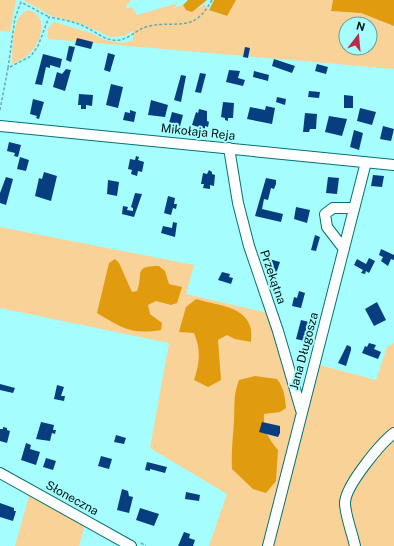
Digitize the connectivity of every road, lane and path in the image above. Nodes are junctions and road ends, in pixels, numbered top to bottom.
1 (212, 0) edge
2 (21, 1) edge
3 (49, 18) junction
4 (8, 68) junction
5 (0, 110) edge
6 (0, 126) edge
7 (228, 148) junction
8 (366, 162) junction
9 (394, 165) edge
10 (354, 208) junction
11 (344, 249) junction
12 (302, 411) junction
13 (394, 433) edge
14 (0, 473) edge
15 (131, 546) edge
16 (268, 546) edge
17 (356, 546) edge

1 - 3 path
2 - 3 path
2 - 4 path
3 - 4 path
4 - 5 path
6 - 7 street, Mikołaja Reja
7 - 8 street, Mikołaja Reja
7 - 12 street, Przekątna
8 - 9 street, Mikołaja Reja
8 - 10 street, Jana Długosza
10 - 11 street, Jana Długosza
10 - 11 street
11 - 12 street, Jana Długosza
12 - 16 street, Jana Długosza
13 - 17 street
14 - 15 street, Słoneczna

